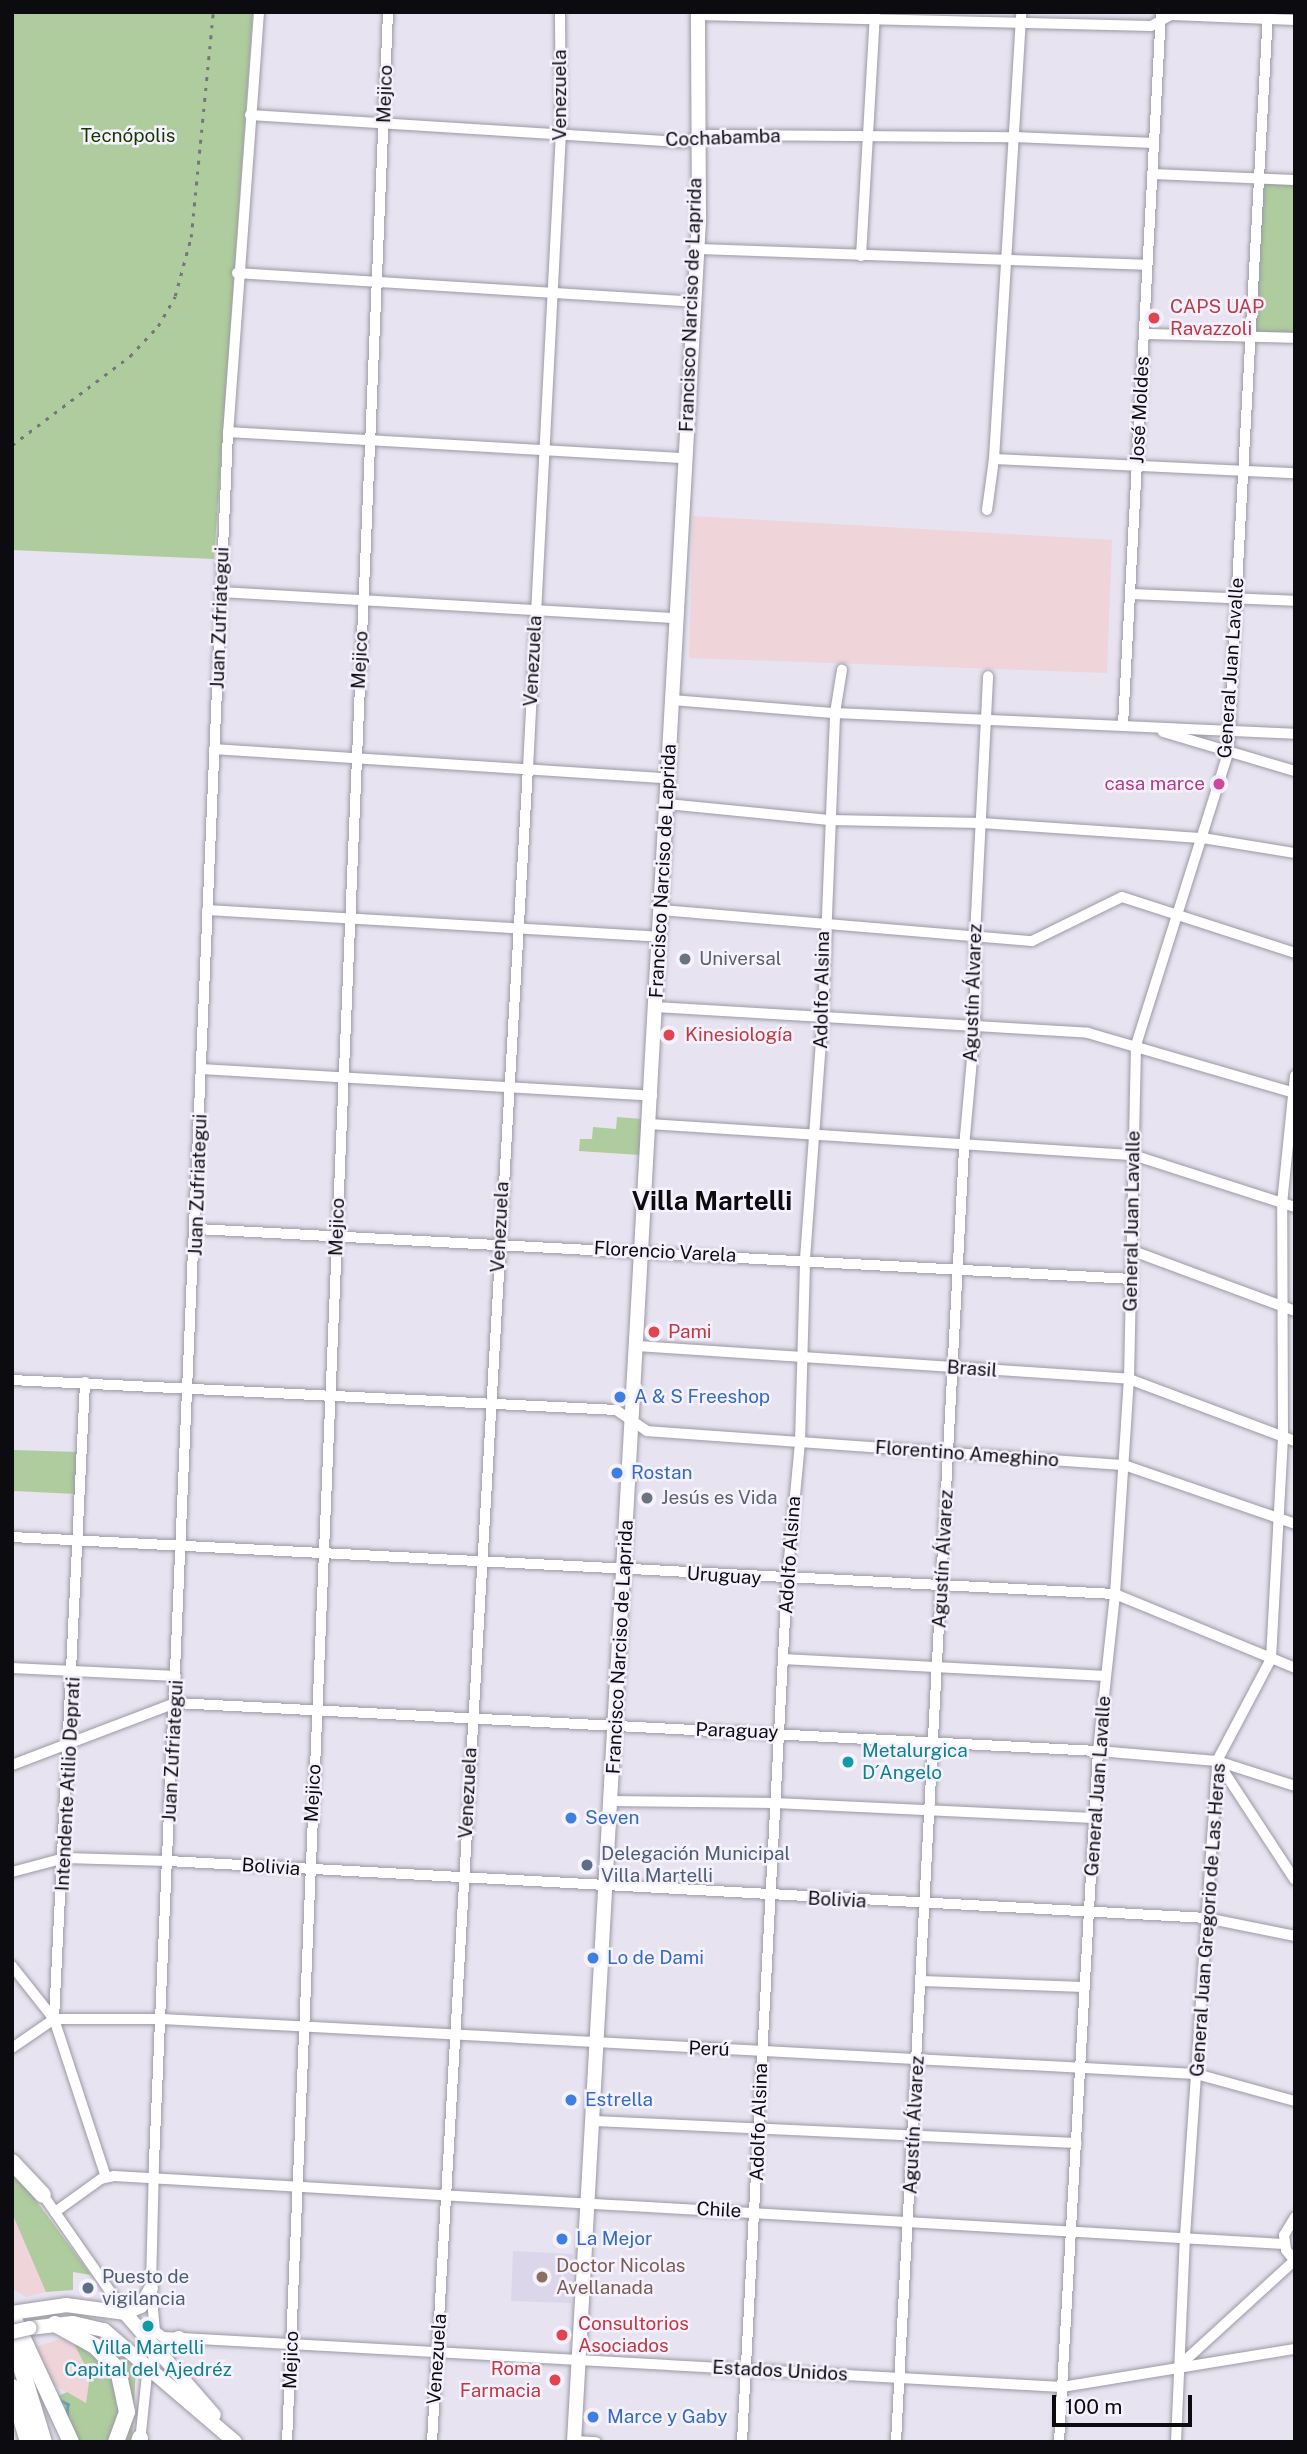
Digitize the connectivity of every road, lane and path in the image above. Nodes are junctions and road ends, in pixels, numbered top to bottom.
1 (258, 12) edge
2 (388, 12) edge
3 (560, 12) edge
4 (698, 14) edge
5 (875, 16) edge
6 (1161, 16) edge
7 (1268, 16) edge
8 (1021, 18) edge
9 (1295, 20) edge
10 (250, 115) junction
11 (384, 122) junction
12 (561, 132) junction
13 (868, 136) junction
14 (1014, 137) junction
15 (696, 139) junction
16 (1154, 143) junction
17 (1152, 174) junction
18 (1260, 177) junction
19 (1295, 180) edge
20 (697, 249) junction
21 (861, 256) junction
22 (1006, 260) junction
23 (1147, 265) junction
24 (237, 273) junction
25 (375, 281) junction
26 (552, 293) junction
27 (693, 302) junction
28 (1144, 334) junction
29 (1251, 335) junction
30 (1295, 338) edge
31 (228, 432) junction
32 (370, 442) junction
33 (544, 450) junction
34 (684, 458) junction
35 (994, 459) junction
36 (1137, 466) junction
37 (1243, 471) junction
38 (1295, 473) edge
39 (987, 510) dead end
40 (221, 592) junction
41 (1130, 594) junction
42 (1236, 598) junction
43 (363, 601) junction
44 (1295, 601) edge
45 (535, 609) junction
46 (676, 618) junction
47 (842, 670) dead end
48 (988, 676) dead end
49 (672, 700) junction
50 (835, 713) junction
51 (986, 719) junction
52 (1123, 725) junction
53 (1151, 728) junction
54 (1229, 732) junction
55 (1295, 734) edge
56 (214, 749) junction
57 (1228, 753) junction
58 (355, 758) junction
59 (528, 768) junction
60 (1295, 771) edge
61 (668, 778) junction
62 (667, 804) junction
63 (829, 820) junction
64 (981, 823) junction
65 (1203, 838) junction
66 (1295, 853) edge
67 (207, 910) junction
68 (661, 910) junction
69 (349, 917) junction
70 (1180, 917) junction
71 (823, 925) junction
72 (517, 928) junction
73 (975, 935) junction
74 (659, 937) junction
75 (1295, 953) edge
76 (656, 1007) junction
77 (823, 1016) junction
78 (975, 1025) junction
79 (1136, 1045) junction
80 (202, 1069) junction
81 (340, 1076) junction
82 (1295, 1076) edge
83 (509, 1088) junction
84 (1292, 1093) edge
85 (652, 1096) junction
86 (650, 1124) junction
87 (816, 1133) junction
88 (964, 1147) junction
89 (1133, 1155) junction
90 (1282, 1203) junction
91 (1295, 1207) edge
92 (197, 1229) junction
93 (338, 1236) junction
94 (499, 1244) junction
95 (643, 1251) junction
96 (1133, 1251) junction
97 (805, 1259) junction
98 (958, 1269) junction
99 (1132, 1279) junction
100 (1290, 1310) edge
101 (638, 1346) junction
102 (802, 1354) junction
103 (953, 1368) junction
104 (1129, 1378) junction
105 (12, 1380) edge
106 (85, 1382) junction
107 (188, 1387) junction
108 (330, 1396) junction
109 (492, 1404) junction
110 (632, 1422) junction
111 (1283, 1437) junction
112 (1295, 1441) edge
113 (800, 1442) junction
114 (950, 1452) junction
115 (1124, 1465) junction
116 (1277, 1519) junction
117 (1295, 1524) edge
118 (12, 1537) edge
119 (77, 1539) junction
120 (181, 1544) junction
121 (324, 1552) junction
122 (482, 1560) junction
123 (624, 1568) junction
124 (787, 1580) junction
125 (941, 1587) junction
126 (1115, 1594) junction
127 (783, 1659) junction
128 (1271, 1659) junction
129 (12, 1668) edge
130 (1295, 1668) edge
131 (937, 1669) junction
132 (73, 1671) junction
133 (176, 1676) junction
134 (1106, 1676) junction
135 (175, 1703) junction
136 (317, 1711) junction
137 (472, 1719) junction
138 (616, 1726) junction
139 (779, 1733) junction
140 (933, 1739) junction
141 (68, 1744) junction
142 (1098, 1751) junction
143 (1217, 1761) junction
144 (12, 1765) edge
145 (1295, 1786) edge
146 (612, 1801) junction
147 (775, 1804) junction
148 (930, 1811) junction
149 (1094, 1818) junction
150 (65, 1858) junction
151 (168, 1861) junction
152 (309, 1870) junction
153 (12, 1872) edge
154 (464, 1878) junction
155 (1295, 1880) edge
156 (607, 1886) junction
157 (770, 1896) junction
158 (925, 1904) junction
159 (1089, 1914) junction
160 (1206, 1917) junction
161 (1295, 1936) edge
162 (12, 1966) edge
163 (921, 1981) junction
164 (1085, 1987) junction
165 (54, 2019) junction
166 (162, 2020) junction
167 (304, 2027) junction
168 (454, 2037) junction
169 (598, 2045) junction
170 (12, 2048) edge
171 (762, 2051) junction
172 (917, 2056) junction
173 (1080, 2070) junction
174 (1196, 2074) junction
175 (1295, 2101) edge
176 (594, 2121) junction
177 (757, 2128) junction
178 (913, 2136) junction
179 (1076, 2143) junction
180 (12, 2151) edge
181 (12, 2162) edge
182 (106, 2177) junction
183 (154, 2178) junction
184 (297, 2186) junction
185 (446, 2194) junction
186 (43, 2195) junction
187 (586, 2202) junction
188 (55, 2212) junction
189 (755, 2212) junction
190 (1295, 2217) edge
191 (909, 2221) junction
192 (1071, 2230) junction
193 (1185, 2236) junction
194 (1284, 2244) junction
195 (1295, 2261) edge
196 (151, 2289) junction
197 (17, 2313) edge
198 (125, 2313) junction
199 (55, 2324) junction
200 (104, 2330) junction
201 (12, 2334) edge
202 (179, 2338) junction
203 (137, 2341) junction
204 (291, 2345) junction
205 (1295, 2349) edge
206 (161, 2350) junction
207 (438, 2353) junction
208 (578, 2361) junction
209 (148, 2364) junction
210 (1179, 2366) junction
211 (746, 2369) junction
212 (899, 2378) junction
213 (12, 2387) edge
214 (1062, 2387) junction
215 (59, 2423) junction
216 (140, 2440) edge
217 (574, 2441) edge
218 (28, 2442) edge
219 (44, 2442) edge
220 (62, 2442) edge
221 (71, 2442) edge
222 (116, 2442) edge
223 (234, 2442) edge
224 (287, 2442) edge
225 (432, 2442) edge
226 (596, 2442) edge
227 (742, 2442) edge
228 (896, 2442) edge
229 (1059, 2442) edge
230 (1176, 2442) edge

1 - 10 street, Juan Zufriategui
2 - 11 street, Mejico
3 - 12 street, Venezuela
4 - 5 street
4 - 15 main road, Francisco Narciso de Laprida
5 - 8 street
5 - 13 street
6 - 7 street
6 - 8 street
6 - 16 street, José Moldes
7 - 9 street
7 - 18 street, General Juan Lavalle
8 - 14 street
10 - 11 street, Cochabamba
10 - 24 street, Juan Zufriategui
11 - 12 street, Cochabamba
11 - 25 street, Mejico
12 - 15 street, Cochabamba
12 - 26 street, Venezuela
13 - 14 street, Cochabamba
13 - 15 street, Cochabamba
13 - 21 street
14 - 16 street, Cochabamba
14 - 22 street
15 - 20 main road, Francisco Narciso de Laprida
16 - 17 street, José Moldes
17 - 18 street
17 - 23 street, José Moldes
18 - 19 street
18 - 29 street, General Juan Lavalle
20 - 21 street
20 - 27 main road, Francisco Narciso de Laprida
21 - 22 street
22 - 23 street
22 - 35 street
23 - 28 street, José Moldes
24 - 25 street
24 - 31 street, Juan Zufriategui
25 - 26 street
25 - 32 street, Mejico
26 - 27 street
26 - 33 street, Venezuela
27 - 34 main road, Francisco Narciso de Laprida
28 - 29 street
28 - 36 street, José Moldes
29 - 30 street
29 - 37 street, General Juan Lavalle
31 - 32 street
31 - 40 street, Juan Zufriategui
32 - 33 street
32 - 43 street, Mejico
33 - 34 street
33 - 45 street, Venezuela
34 - 46 main road, Francisco Narciso de Laprida
35 - 36 street
35 - 39 street
36 - 37 street
36 - 41 street, José Moldes
37 - 38 street
37 - 42 street, General Juan Lavalle
40 - 43 street
40 - 56 street, Juan Zufriategui
41 - 42 street
41 - 52 street, José Moldes
42 - 44 street
42 - 54 street, General Juan Lavalle
43 - 45 street
43 - 58 street, Mejico
45 - 46 street
45 - 59 street, Venezuela
46 - 49 main road, Francisco Narciso de Laprida
47 - 50 street, Adolfo Alsina
48 - 51 street, Agustín Álvarez
49 - 50 street
49 - 61 main road, Francisco Narciso de Laprida
50 - 51 street
50 - 63 street, Adolfo Alsina
51 - 52 street
51 - 64 street, Agustín Álvarez
52 - 53 street
53 - 54 street
53 - 57 street
54 - 55 street
54 - 57 street, General Juan Lavalle
56 - 58 street
56 - 67 street, Juan Zufriategui
57 - 60 street
57 - 65 street, General Juan Lavalle
58 - 59 street
58 - 69 street, Mejico
59 - 61 street
59 - 72 street, Venezuela
61 - 62 main road, Francisco Narciso de Laprida
62 - 63 street
62 - 68 main road, Francisco Narciso de Laprida
63 - 64 street
63 - 71 street, Adolfo Alsina
64 - 65 street
64 - 73 street, Agustín Álvarez
65 - 66 street
65 - 70 street, General Juan Lavalle
67 - 69 street
67 - 80 street, Juan Zufriategui
68 - 71 street
68 - 74 main road, Francisco Narciso de Laprida
69 - 72 street
69 - 81 street, Mejico
70 - 73 street
70 - 75 street
70 - 79 street, General Juan Lavalle
71 - 73 street
71 - 77 street, Adolfo Alsina
72 - 74 street
72 - 83 street, Venezuela
73 - 78 street, Agustín Álvarez
74 - 76 main road, Francisco Narciso de Laprida
76 - 77 street
76 - 85 main road, Francisco Narciso de Laprida
77 - 78 street
77 - 87 street, Adolfo Alsina
78 - 79 street
78 - 88 street, Agustín Álvarez
79 - 84 street
79 - 89 street, General Juan Lavalle
80 - 81 street
80 - 92 street, Juan Zufriategui
81 - 83 street
81 - 93 street, Mejico
82 - 84 street, General Juan Gregorio de Las Heras
83 - 85 street
83 - 94 street, Venezuela
84 - 90 street, General Juan Gregorio de Las Heras
85 - 86 main road, Francisco Narciso de Laprida
86 - 87 street
86 - 95 main road, Francisco Narciso de Laprida
87 - 88 street
87 - 97 street, Adolfo Alsina
88 - 89 street
88 - 98 street, Agustín Álvarez
89 - 90 street
89 - 96 street, General Juan Lavalle
90 - 91 street
90 - 100 street, General Juan Gregorio de Las Heras
92 - 93 street, Florencio Varela
92 - 107 street, Juan Zufriategui
93 - 94 street, Florencio Varela
93 - 108 street, Mejico
94 - 95 street, Florencio Varela
94 - 109 street, Venezuela
95 - 97 street, Florencio Varela
95 - 101 main road, Francisco Narciso de Laprida
96 - 99 street, General Juan Lavalle
96 - 100 street
97 - 98 street, Florencio Varela
97 - 102 street, Adolfo Alsina
98 - 99 street, Florencio Varela
98 - 103 street, Agustín Álvarez
99 - 104 street, General Juan Lavalle
100 - 111 street, General Juan Gregorio de Las Heras
101 - 102 street, Brasil
101 - 110 main road, Francisco Narciso de Laprida
102 - 103 street, Brasil
102 - 113 street, Adolfo Alsina
103 - 104 street, Brasil
103 - 114 street, Agustín Álvarez
104 - 111 street, Brasil
104 - 115 street, General Juan Lavalle
105 - 106 street
106 - 107 street
106 - 119 street, Intendente Atilio Deprati
107 - 108 street
107 - 120 street, Juan Zufriategui
108 - 109 street
108 - 121 street, Mejico
109 - 110 street
109 - 122 street, Venezuela
110 - 113 street, Florentino Ameghino
110 - 123 main road, Francisco Narciso de Laprida
111 - 112 street, Brasil
111 - 116 street, General Juan Gregorio de Las Heras
113 - 114 street, Florentino Ameghino
113 - 124 street, Adolfo Alsina
114 - 115 street, Florentino Ameghino
114 - 125 street, Agustín Álvarez
115 - 116 street, Florentino Ameghino
115 - 126 street, General Juan Lavalle
116 - 117 street, Florentino Ameghino
116 - 128 street, General Juan Gregorio de Las Heras
118 - 119 street, Uruguay
119 - 120 street, Uruguay
119 - 132 street, Intendente Atilio Deprati
120 - 121 street, Uruguay
120 - 133 street, Juan Zufriategui
121 - 122 street, Uruguay
121 - 136 street, Mejico
122 - 123 street, Uruguay
122 - 137 street, Venezuela
123 - 124 street, Uruguay
123 - 138 main road, Francisco Narciso de Laprida
124 - 125 street, Uruguay
124 - 127 street, Adolfo Alsina
125 - 126 street, Uruguay
125 - 131 street, Agustín Álvarez
126 - 128 street, Uruguay
126 - 134 street, General Juan Lavalle
127 - 131 street
127 - 139 street, Adolfo Alsina
128 - 130 street, Uruguay
128 - 143 street, General Juan Gregorio de Las Heras
129 - 132 street
131 - 134 street
131 - 140 street, Agustín Álvarez
132 - 133 street
132 - 141 street, Intendente Atilio Deprati
133 - 135 street, Juan Zufriategui
134 - 142 street, General Juan Lavalle
135 - 136 street, Paraguay
135 - 141 street
135 - 151 street, Juan Zufriategui
136 - 137 street, Paraguay
136 - 152 street, Mejico
137 - 138 street, Paraguay
137 - 154 street, Venezuela
138 - 139 street, Paraguay
138 - 146 main road, Francisco Narciso de Laprida
139 - 140 street, Paraguay
139 - 147 street, Adolfo Alsina
140 - 142 street, Paraguay
140 - 148 street, Agustín Álvarez
141 - 144 street
141 - 150 street, Intendente Atilio Deprati
142 - 143 street, Paraguay
142 - 149 street, General Juan Lavalle
143 - 145 street, Paraguay
143 - 155 street
143 - 160 street, General Juan Gregorio de Las Heras
146 - 147 street
146 - 156 main road, Francisco Narciso de Laprida
147 - 148 street
147 - 157 street, Adolfo Alsina
148 - 149 street
148 - 158 street, Agustín Álvarez
149 - 159 street, General Juan Lavalle
150 - 151 street, Bolivia
150 - 153 street, Bolivia
150 - 165 street, Intendente Atilio Deprati
151 - 152 street, Bolivia
151 - 166 street, Juan Zufriategui
152 - 154 street, Bolivia
152 - 167 street, Mejico
154 - 156 street, Bolivia
154 - 168 street, Venezuela
156 - 157 street, Bolivia
156 - 169 main road, Francisco Narciso de Laprida
157 - 158 street, Bolivia
157 - 171 street, Adolfo Alsina
158 - 159 street, Bolivia
158 - 163 street, Agustín Álvarez
159 - 160 street, Bolivia
159 - 164 street, General Juan Lavalle
160 - 161 street, Bolivia
160 - 174 street, General Juan Gregorio de Las Heras
162 - 165 street
163 - 164 street
163 - 172 street, Agustín Álvarez
164 - 173 street, General Juan Lavalle
165 - 166 street, Perú
165 - 170 street
165 - 182 street, Intendente Atilio Deprati
166 - 167 street, Perú
166 - 183 street, Juan Zufriategui
167 - 168 street, Perú
167 - 184 street, Mejico
168 - 169 street, Perú
168 - 185 street, Venezuela
169 - 171 street, Perú
169 - 176 main road, Francisco Narciso de Laprida
171 - 172 street, Perú
171 - 177 street, Adolfo Alsina
172 - 173 street, Perú
172 - 178 street, Agustín Álvarez
173 - 174 street, Perú
173 - 179 street, General Juan Lavalle
174 - 175 street, Perú
174 - 193 street, General Juan Gregorio de Las Heras
176 - 177 street
176 - 187 main road, Francisco Narciso de Laprida
177 - 178 street
177 - 189 street, Adolfo Alsina
178 - 179 street
178 - 191 street, Agustín Álvarez
179 - 192 street, General Juan Lavalle
180 - 186 street
181 - 186 highway
182 - 183 street, Chile
182 - 188 street
183 - 184 street, Chile
183 - 196 street, Juan Zufriategui
184 - 185 street, Chile
184 - 204 street, Mejico
185 - 187 street, Chile
185 - 207 street, Venezuela
186 - 188 street
187 - 189 street, Chile
187 - 208 main road, Francisco Narciso de Laprida
188 - 198 street
189 - 191 street, Chile
189 - 211 street, Adolfo Alsina
190 - 194 street
191 - 192 street, Chile
191 - 212 street, Agustín Álvarez
192 - 193 street, Chile
192 - 214 street, General Juan Lavalle
193 - 194 street, Chile
193 - 210 street, General Juan Gregorio de Las Heras
194 - 195 street
195 - 210 street
196 - 198 main road
196 - 202 street, Juan Zufriategui
197 - 198 main road
197 - 215 highway
198 - 203 main road
198 - 206 main road
199 - 200 main road
199 - 201 main road, bridge
199 - 222 highway
200 - 203 main road
200 - 209 main road
201 - 219 highway
202 - 204 street, Estados Unidos
202 - 206 main road
203 - 206 main road
203 - 209 main road
204 - 207 street, Estados Unidos
204 - 224 street, Mejico
205 - 210 street, Estados Unidos
206 - 209 main road
206 - 223 main road
207 - 208 street, Estados Unidos
207 - 225 street, Venezuela
208 - 211 street, Estados Unidos
208 - 217 main road, Francisco Narciso de Laprida
209 - 216 street
209 - 223 main road
210 - 214 street, Estados Unidos
210 - 230 street, General Juan Gregorio de Las Heras
211 - 212 street, Estados Unidos
211 - 227 street, Adolfo Alsina
212 - 214 street, Estados Unidos
212 - 228 street, Agustín Álvarez
213 - 218 highway
214 - 229 street, General Juan Lavalle
215 - 220 highway
215 - 221 highway
217 - 226 street

